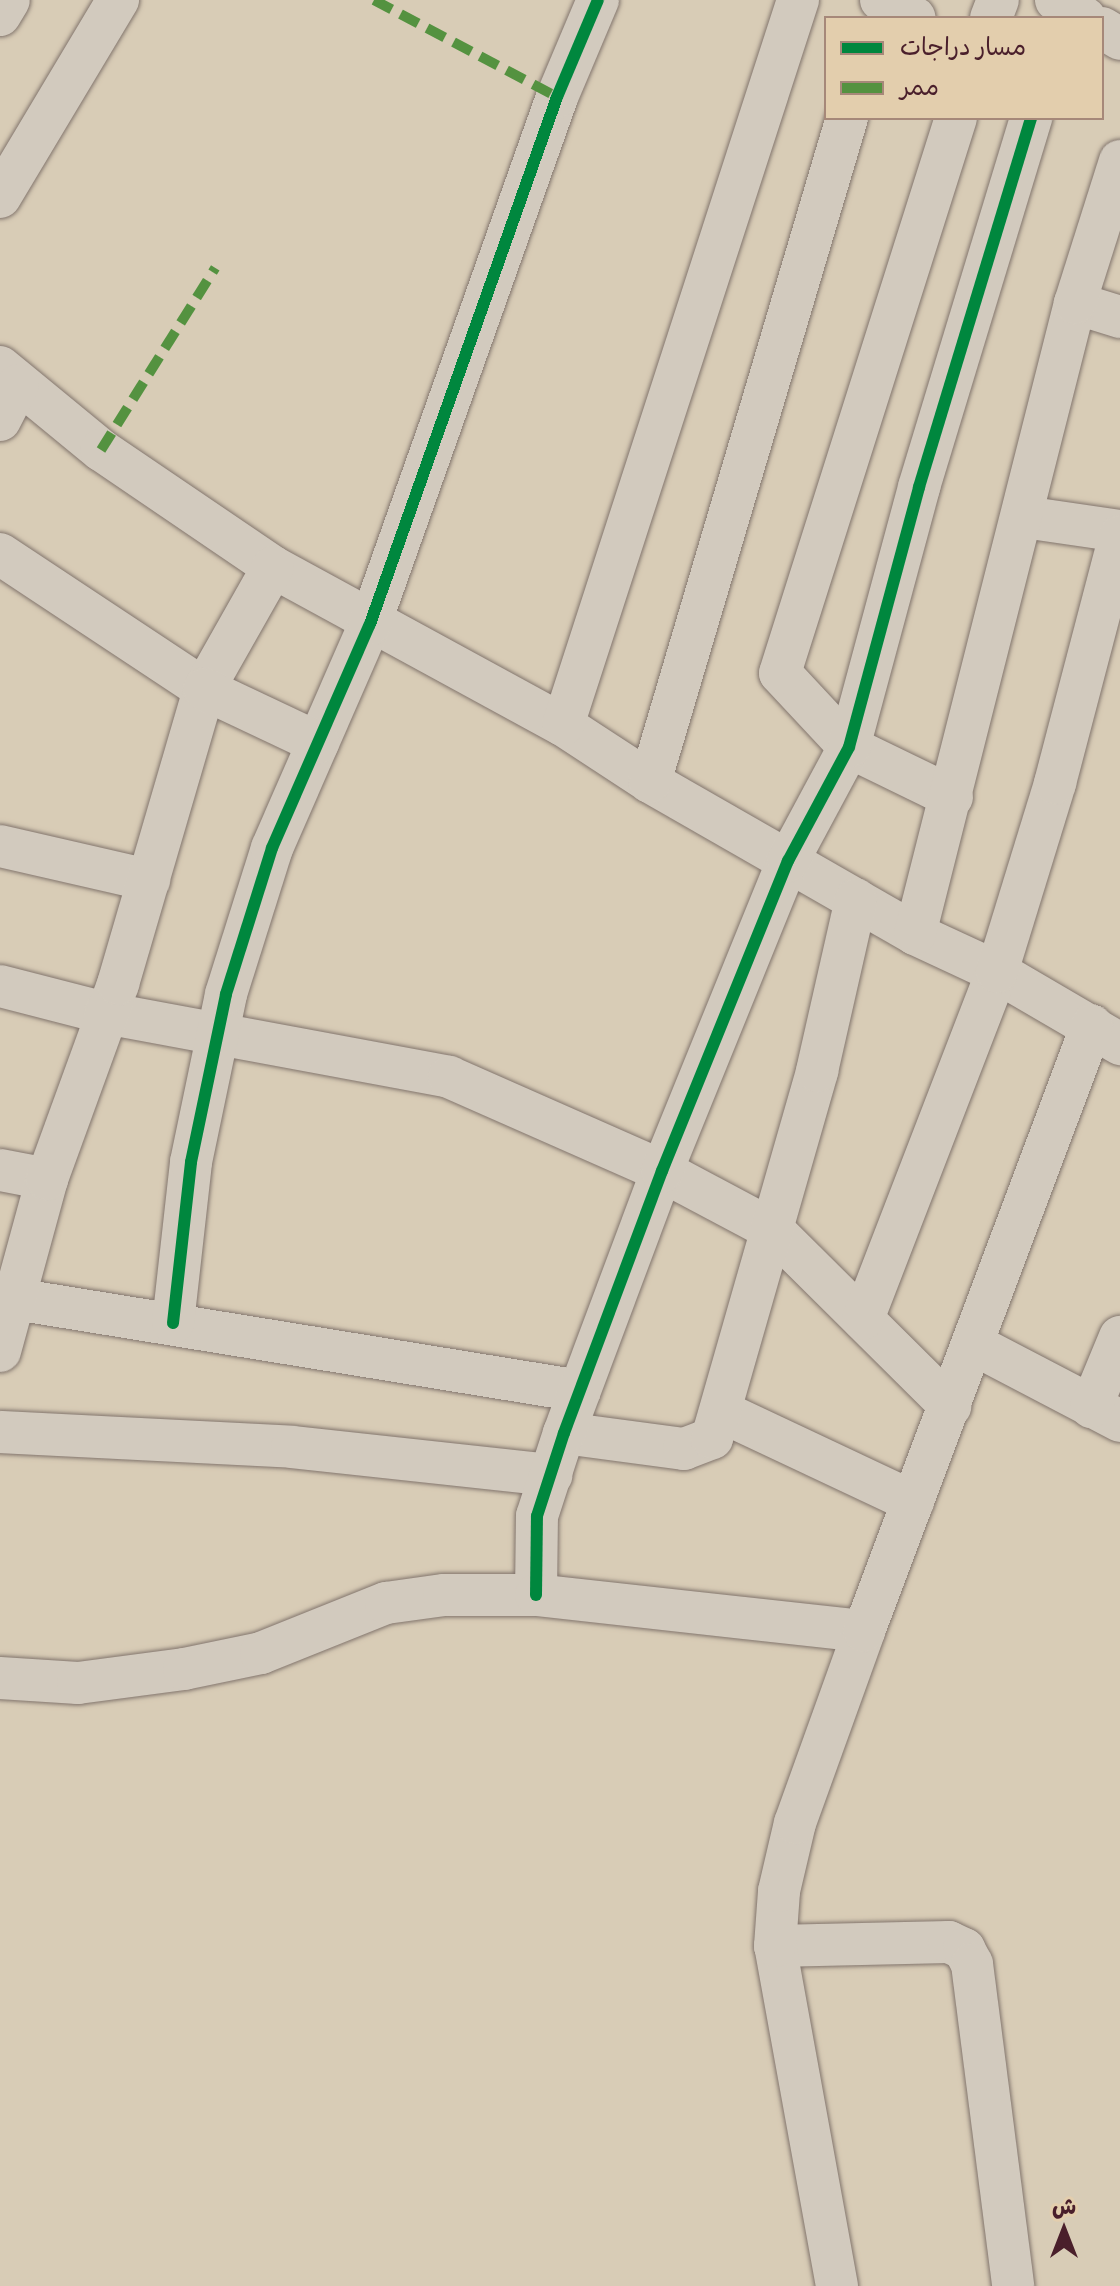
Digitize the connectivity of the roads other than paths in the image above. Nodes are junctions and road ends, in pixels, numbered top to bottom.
1 (9, 0) edge
2 (118, 0) edge
3 (598, 0) edge
4 (798, 0) edge
5 (0, 15) edge
6 (846, 120) edge
7 (955, 120) edge
8 (1030, 120) edge
9 (1120, 161) edge
10 (0, 197) edge
11 (1075, 303) junction
12 (1120, 317) edge
13 (6, 391) edge
14 (1024, 517) junction
15 (1120, 534) edge
16 (0, 554) edge
17 (273, 567) junction
18 (370, 624) junction
19 (204, 689) junction
20 (563, 725) junction
21 (318, 743) junction
22 (849, 747) junction
23 (650, 782) junction
24 (952, 797) junction
25 (0, 846) edge
26 (788, 861) junction
27 (149, 880) junction
28 (856, 899) junction
29 (915, 934) junction
30 (997, 972) junction
31 (0, 986) edge
32 (105, 1013) junction
33 (218, 1032) junction
34 (1113, 1037) edge
35 (0, 1170) edge
36 (662, 1171) junction
37 (47, 1179) junction
38 (773, 1230) junction
39 (15, 1299) junction
40 (863, 1319) junction
41 (173, 1323) junction
42 (1120, 1337) edge
43 (973, 1344) junction
44 (0, 1351) edge
45 (580, 1391) junction
46 (950, 1406) junction
47 (722, 1412) junction
48 (1105, 1414) edge
49 (0, 1432) edge
50 (564, 1433) junction
51 (551, 1475) junction
52 (913, 1502) junction
53 (536, 1595) junction
54 (864, 1631) junction
55 (0, 1678) edge
56 (775, 1946) junction
57 (837, 2286) edge
58 (1013, 2286) edge

1 - 5 street
2 - 10 street
3 - 18 street
4 - 20 street
6 - 23 street
7 - 22 street
8 - 22 street
9 - 11 street
11 - 12 street
11 - 14 street
13 - 17 street
14 - 15 street
14 - 24 street
15 - 30 street
16 - 19 street
17 - 18 street
17 - 19 street
18 - 20 street
18 - 21 street
19 - 21 street
19 - 27 street
20 - 23 street
21 - 33 street
22 - 24 street
22 - 26 street
23 - 26 street
24 - 29 street
25 - 27 street
26 - 28 street
26 - 36 street
27 - 32 street
28 - 29 street
28 - 38 street
29 - 30 street
30 - 34 street
30 - 40 street
31 - 32 street
32 - 33 street
32 - 37 street
33 - 36 street
33 - 41 street
34 - 43 street
35 - 37 street
36 - 38 street
36 - 45 street
37 - 39 street
38 - 40 street
38 - 47 street
39 - 41 street
39 - 44 street
40 - 46 street
41 - 45 street
42 - 48 street
43 - 46 street
43 - 48 street
45 - 50 street
46 - 52 street
47 - 50 street
47 - 52 street
49 - 51 street
50 - 51 street
51 - 53 street
52 - 54 street
53 - 54 street
53 - 55 street
54 - 56 street
56 - 57 street
56 - 58 street

